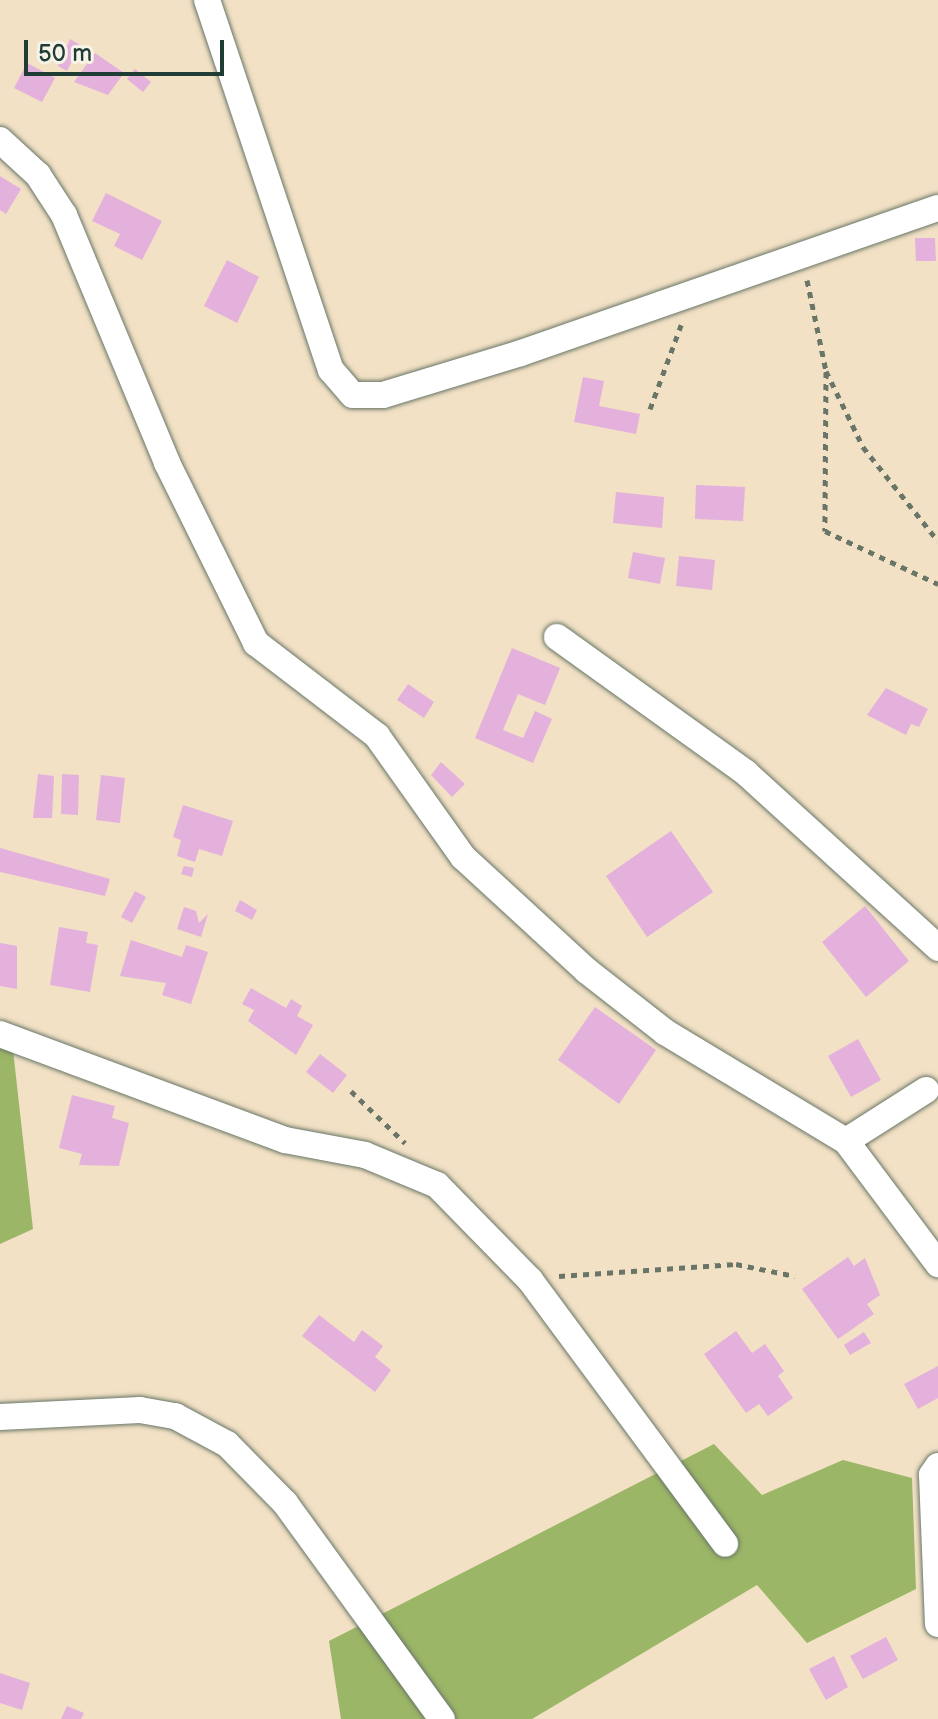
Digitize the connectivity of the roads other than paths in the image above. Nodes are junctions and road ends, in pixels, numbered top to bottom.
1 (207, 0) edge
2 (0, 140) edge
3 (938, 208) edge
4 (557, 637) dead end
5 (938, 948) edge
6 (0, 1034) edge
7 (926, 1090) dead end
8 (846, 1141) junction
9 (938, 1264) edge
10 (0, 1417) edge
11 (938, 1466) edge
12 (725, 1544) dead end
13 (938, 1624) edge
14 (442, 1719) edge

1 - 3 street
2 - 8 street
4 - 5 street
6 - 12 street
7 - 8 street
8 - 9 street
10 - 14 street
11 - 13 street

